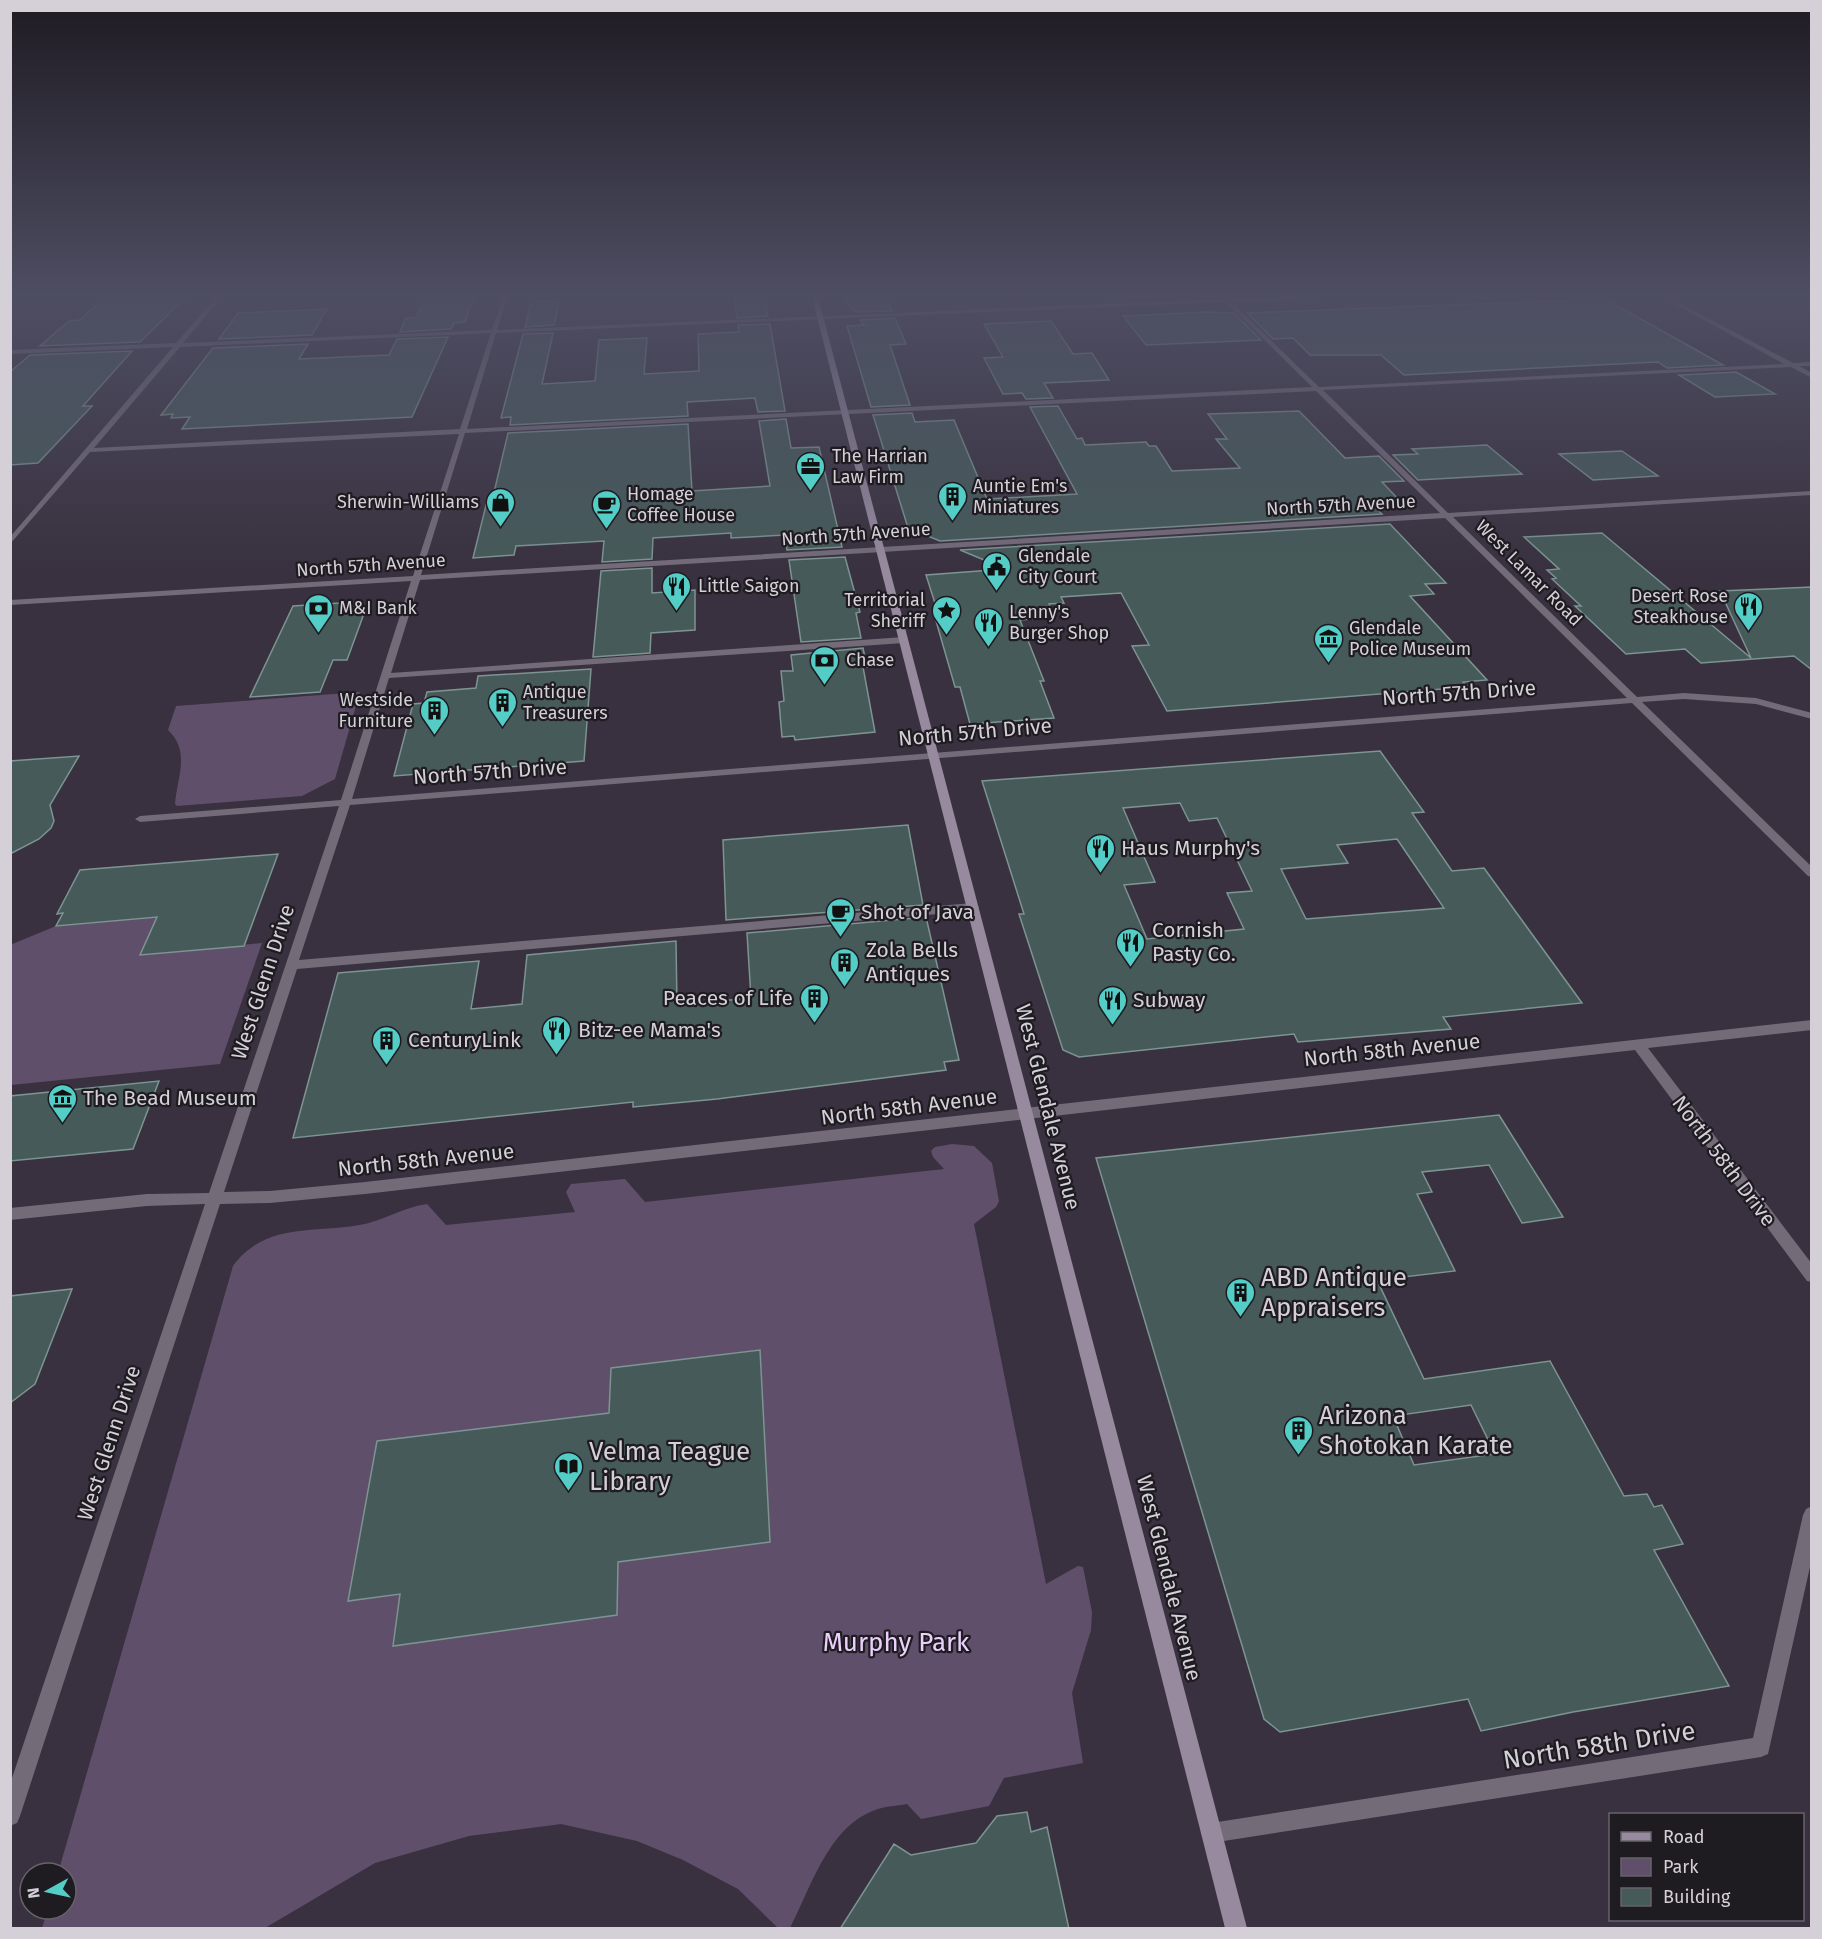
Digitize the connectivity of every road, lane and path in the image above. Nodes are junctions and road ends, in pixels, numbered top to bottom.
1 (142, 387) edge
2 (475, 387) edge
3 (839, 387) edge
4 (1315, 387) edge
5 (1366, 387) edge
6 (1318, 390) junction
7 (846, 413) junction
8 (461, 432) junction
9 (89, 450) junction
10 (1812, 493) edge
11 (1446, 514) junction
12 (10, 542) edge
13 (880, 548) junction
14 (416, 577) junction
15 (10, 603) edge
16 (904, 640) junction
17 (384, 676) junction
18 (1634, 700) junction
19 (1812, 716) edge
20 (934, 755) junction
21 (345, 802) junction
22 (140, 819) dead end
23 (1812, 874) edge
24 (973, 907) junction
25 (293, 965) junction
26 (1812, 1025) edge
27 (1638, 1045) junction
28 (1026, 1114) junction
29 (215, 1198) junction
30 (10, 1214) edge
31 (1812, 1276) edge
32 (1812, 1515) edge
33 (10, 1816) edge
34 (1211, 1833) junction
35 (1236, 1929) edge

1 - 9 street
2 - 8 street, West Glenn Drive
3 - 7 main road, West Glendale Avenue
4 - 6 street, West Lamar Road
5 - 6 street
6 - 7 street
6 - 11 street, West Lamar Road
7 - 8 street
7 - 13 main road, West Glendale Avenue
8 - 9 street
8 - 14 street, West Glenn Drive
9 - 12 street
10 - 11 street, North 57th Avenue
11 - 13 street, North 57th Avenue
11 - 18 street, West Lamar Road
13 - 14 street, North 57th Avenue
13 - 16 main road, West Glendale Avenue
14 - 15 street, North 57th Avenue
14 - 17 street, West Glenn Drive
16 - 17 street
16 - 20 main road, West Glendale Avenue
17 - 21 street, West Glenn Drive
18 - 19 street, North 57th Drive
18 - 20 street, North 57th Drive
18 - 23 street, West Lamar Road
20 - 21 street, North 57th Drive
20 - 24 main road, West Glendale Avenue
21 - 22 street, North 57th Drive
21 - 25 street, West Glenn Drive
24 - 25 street
24 - 28 main road, West Glendale Avenue
25 - 29 street, West Glenn Drive
26 - 27 street, North 58th Avenue
27 - 28 street, North 58th Avenue
27 - 31 street, North 58th Drive
28 - 29 street, North 58th Avenue
28 - 34 main road, West Glendale Avenue
29 - 30 street, North 58th Avenue
29 - 33 street, West Glenn Drive
32 - 34 street, North 58th Drive
34 - 35 main road, West Glendale Avenue

